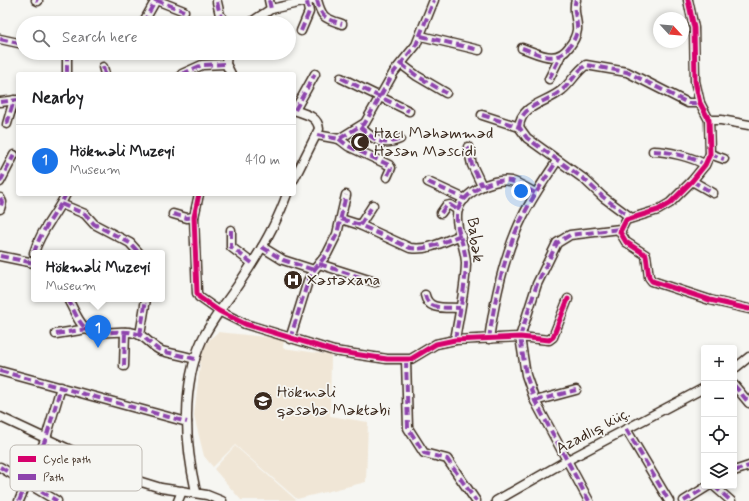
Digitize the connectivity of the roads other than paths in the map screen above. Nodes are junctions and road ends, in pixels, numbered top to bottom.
1 (156, 0) edge
2 (268, 0) edge
3 (317, 0) edge
4 (434, 0) edge
5 (576, 0) edge
6 (688, 0) edge
7 (310, 1) edge
8 (217, 2) dead end
9 (271, 9) junction
10 (184, 11) dead end
11 (147, 16) edge
12 (221, 16) edge
13 (260, 16) edge
14 (342, 24) dead end
15 (301, 30) dead end
16 (421, 36) junction
17 (0, 39) edge
18 (16, 42) edge
19 (522, 48) dead end
20 (479, 50) dead end
21 (560, 57) junction
22 (66, 60) edge
23 (226, 60) edge
24 (226, 64) junction
25 (402, 64) junction
26 (67, 72) edge
27 (186, 72) edge
28 (230, 72) edge
29 (315, 74) dead end
30 (341, 78) dead end
31 (549, 79) dead end
32 (446, 93) dead end
33 (380, 97) junction
34 (16, 100) edge
35 (0, 102) edge
36 (700, 103) junction
37 (296, 107) edge
38 (296, 111) edge
39 (409, 111) dead end
40 (482, 115) dead end
41 (710, 120) junction
42 (7, 124) dead end
43 (749, 125) edge
44 (360, 127) junction
45 (519, 127) junction
46 (317, 135) junction
47 (339, 139) junction
48 (400, 139) dead end
49 (468, 147) dead end
50 (653, 151) dead end
51 (710, 154) junction
52 (14, 155) dead end
53 (724, 159) dead end
54 (557, 161) junction
55 (705, 165) junction
56 (296, 175) edge
57 (387, 177) dead end
58 (0, 182) edge
59 (428, 182) dead end
60 (692, 182) junction
61 (482, 186) junction
62 (535, 193) junction
63 (713, 193) dead end
64 (346, 195) dead end
65 (65, 196) edge
66 (199, 196) edge
67 (286, 196) edge
68 (0, 198) edge
69 (465, 199) junction
70 (61, 204) junction
71 (373, 205) dead end
72 (0, 209) edge
73 (458, 210) junction
74 (441, 213) dead end
75 (173, 214) dead end
76 (194, 217) junction
77 (630, 218) junction
78 (341, 219) junction
79 (360, 225) junction
80 (620, 229) junction
81 (231, 230) dead end
82 (461, 235) junction
83 (262, 247) junction
84 (36, 250) edge
85 (136, 250) edge
86 (0, 256) edge
87 (31, 258) edge
88 (252, 263) junction
89 (316, 267) junction
90 (374, 282) dead end
91 (424, 295) dead end
92 (568, 299) dead end
93 (70, 302) edge
94 (146, 302) edge
95 (460, 308) junction
96 (749, 310) edge
97 (219, 311) junction
98 (87, 329) junction
99 (125, 332) junction
100 (56, 334) dead end
101 (140, 335) junction
102 (520, 337) junction
103 (290, 339) junction
104 (488, 339) junction
105 (455, 340) junction
106 (749, 357) edge
107 (195, 359) junction
108 (406, 360) junction
109 (124, 366) dead end
110 (737, 367) edge
111 (0, 371) edge
112 (61, 387) junction
113 (737, 389) edge
114 (576, 390) dead end
115 (701, 390) edge
116 (535, 401) junction
117 (749, 403) edge
118 (0, 417) edge
119 (187, 422) junction
120 (626, 429) junction
121 (46, 438) junction
122 (43, 445) edge
123 (61, 445) edge
124 (566, 461) junction
125 (749, 466) edge
126 (0, 467) edge
127 (737, 470) edge
128 (10, 473) edge
129 (142, 482) edge
130 (703, 489) edge
131 (717, 489) edge
132 (23, 491) edge
133 (40, 491) edge
134 (182, 491) junction
135 (196, 492) junction
136 (19, 501) edge
137 (57, 501) edge
138 (178, 501) edge
139 (222, 501) edge
140 (476, 501) edge
141 (496, 501) edge
142 (589, 501) edge
143 (669, 501) edge
144 (684, 501) edge
145 (731, 501) edge

1 - 10 street
1 - 11 street
2 - 9 street
3 - 14 street
4 - 16 street
5 - 21 street
6 - 36 street
7 - 9 street
7 - 15 street
8 - 12 street
9 - 13 street
16 - 20 street
16 - 25 street
17 - 18 street
19 - 21 street
21 - 31 street
22 - 26 street
23 - 24 street
24 - 27 street
24 - 28 street
25 - 32 street
25 - 33 street
29 - 37 street
30 - 33 street
33 - 39 street
33 - 44 street
34 - 35 street
34 - 42 street
36 - 41 street
36 - 45 street
38 - 46 street
40 - 45 street
41 - 43 street
41 - 51 street
44 - 47 street
44 - 48 street
45 - 54 street
46 - 47 street
46 - 56 street
47 - 57 street
49 - 61 street
50 - 55 street
51 - 53 street
51 - 55 street
52 - 58 street
54 - 62 street
54 - 77 street
55 - 60 street
59 - 69 street
60 - 63 street
60 - 77 street
61 - 62 street, Babək
61 - 69 street, Babək
62 - 104 street
64 - 78 street
65 - 70 street
66 - 76 street
67 - 83 street
68 - 72 street
69 - 73 street, Babək
70 - 84 street
70 - 85 street
71 - 79 street
73 - 74 street
73 - 82 street, Babək
75 - 76 street
76 - 97 street
77 - 80 street
78 - 79 street
78 - 89 street
79 - 82 street
80 - 96 street
80 - 102 street
81 - 88 street
82 - 95 street, Babək
83 - 88 street
83 - 89 street
86 - 87 street
88 - 97 street
89 - 90 street
89 - 103 street
91 - 95 street
92 - 102 street
93 - 98 street
94 - 101 street
95 - 105 street, Babək
97 - 103 street
97 - 107 street
98 - 99 street
98 - 100 street
99 - 101 street
99 - 109 street
101 - 107 street
102 - 104 street
102 - 116 street
103 - 108 street
104 - 105 street
105 - 108 street
106 - 110 street
107 - 119 street
108 - 140 street
111 - 112 street
112 - 119 street
112 - 121 street
113 - 117 street
114 - 116 street
115 - 120 street, Azadlıq küç.
116 - 124 street
118 - 121 street
119 - 135 street
120 - 124 street, Azadlıq küç.
120 - 143 street
121 - 122 street
121 - 123 street
124 - 141 street, Azadlıq küç.
124 - 142 street
125 - 127 street
126 - 128 street
129 - 134 street
130 - 144 street
131 - 145 street
132 - 136 street
133 - 137 street
134 - 135 street
134 - 138 street
135 - 139 street

